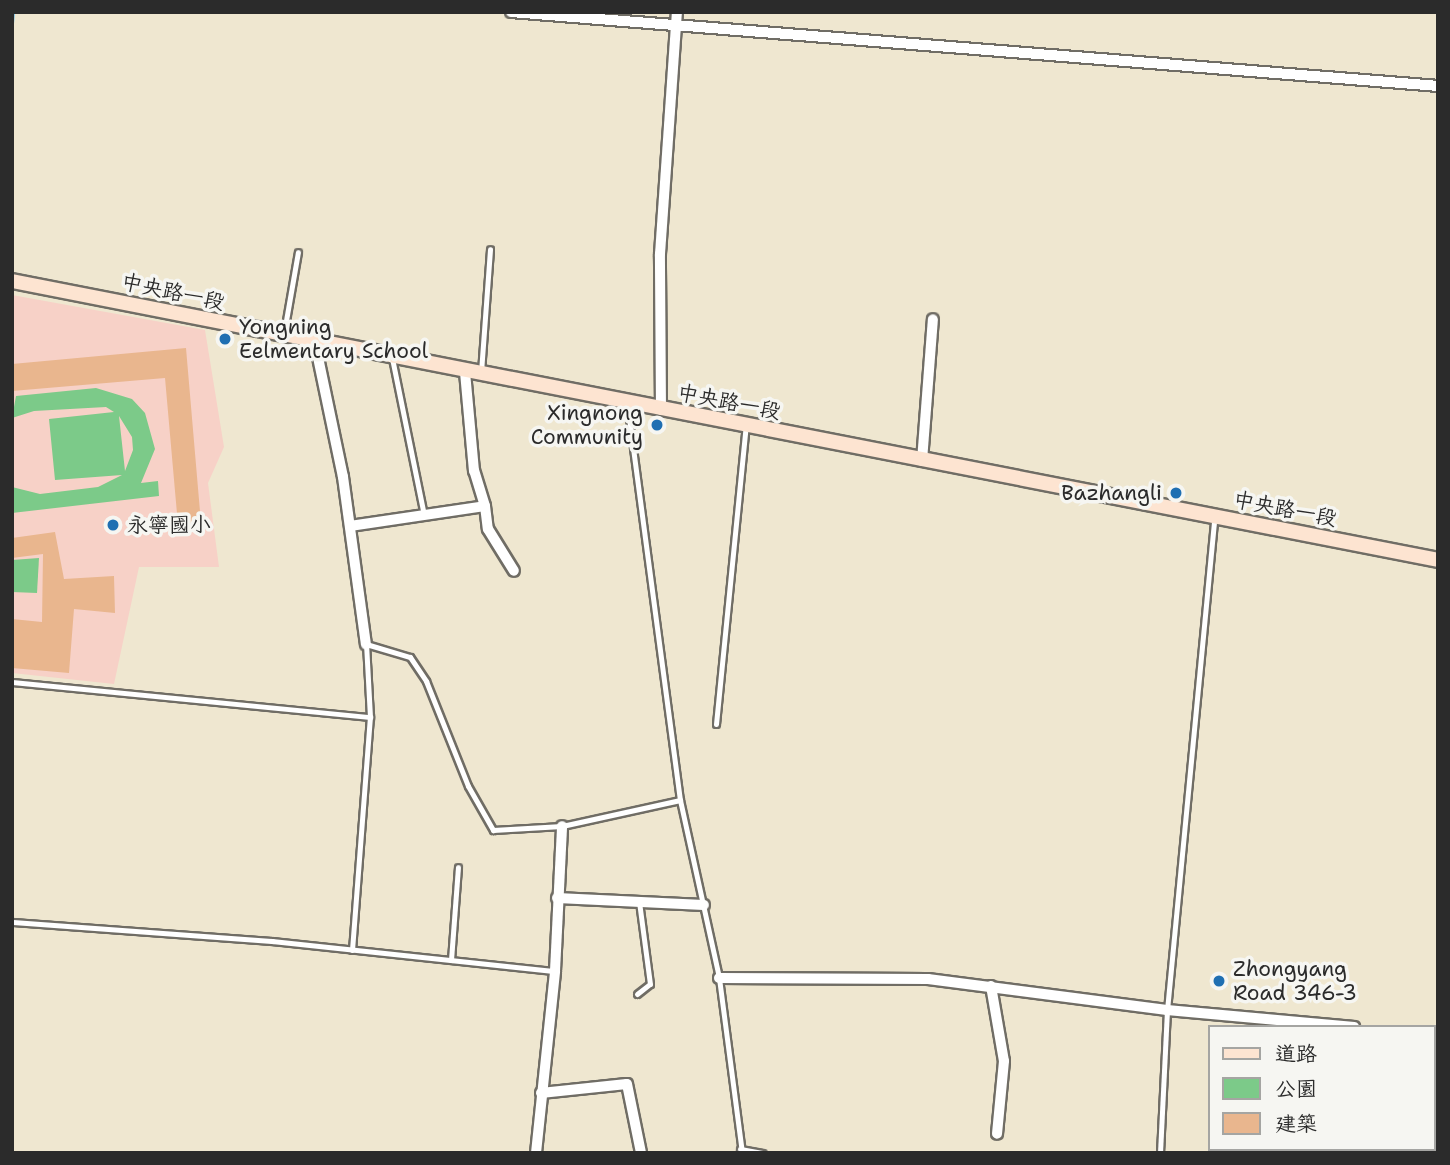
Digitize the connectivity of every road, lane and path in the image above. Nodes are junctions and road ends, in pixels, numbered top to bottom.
1 (511, 12) edge
2 (677, 12) edge
3 (676, 24) junction
4 (1438, 86) edge
5 (490, 249) dead end
6 (298, 252) dead end
7 (12, 281) edge
8 (933, 319) dead end
9 (283, 336) junction
10 (315, 343) junction
11 (392, 358) junction
12 (465, 372) junction
13 (481, 376) junction
14 (627, 403) junction
15 (661, 410) junction
16 (747, 426) junction
17 (922, 461) junction
18 (485, 506) junction
19 (424, 515) junction
20 (1214, 516) junction
21 (350, 526) junction
22 (1438, 560) edge
23 (514, 570) dead end
24 (366, 643) junction
25 (12, 682) edge
26 (369, 717) junction
27 (716, 724) dead end
28 (680, 800) junction
29 (562, 826) junction
30 (458, 867) dead end
31 (557, 898) junction
32 (639, 902) junction
33 (704, 905) junction
34 (12, 922) edge
35 (352, 950) junction
36 (452, 960) junction
37 (555, 971) junction
38 (719, 978) junction
39 (991, 986) junction
40 (637, 994) dead end
41 (1167, 1010) junction
42 (1262, 1023) edge
43 (1308, 1025) edge
44 (541, 1093) junction
45 (997, 1134) dead end
46 (741, 1151) edge
47 (536, 1153) edge
48 (641, 1153) edge
49 (763, 1153) edge
50 (1160, 1153) edge

1 - 3 street
2 - 3 street
3 - 4 street
3 - 15 street
5 - 13 lane
6 - 9 lane
7 - 9 street, 中央路一段
8 - 17 street
9 - 10 street, 中央路一段
10 - 11 street, 中央路一段
10 - 21 street
11 - 12 street, 中央路一段
11 - 19 lane
12 - 13 street, 中央路一段
12 - 18 street
13 - 14 street, 中央路一段
14 - 15 street, 中央路一段
14 - 28 lane
15 - 16 street, 中央路一段
16 - 17 street, 中央路一段
16 - 27 lane
17 - 20 street, 中央路一段
18 - 19 street
18 - 23 street
19 - 21 street
20 - 22 street, 中央路一段
20 - 41 lane
21 - 24 street
24 - 26 lane
24 - 29 lane
25 - 26 lane
26 - 35 lane
28 - 29 lane
28 - 33 lane
29 - 31 street
30 - 36 lane
31 - 32 street
31 - 37 street
32 - 33 street
32 - 40 lane
33 - 38 lane
34 - 35 lane
35 - 36 lane
36 - 37 lane
37 - 44 street
38 - 39 street
38 - 46 lane
39 - 41 street
39 - 45 street
41 - 42 street
41 - 50 lane
42 - 43 street
44 - 47 street
44 - 48 street
46 - 49 lane

